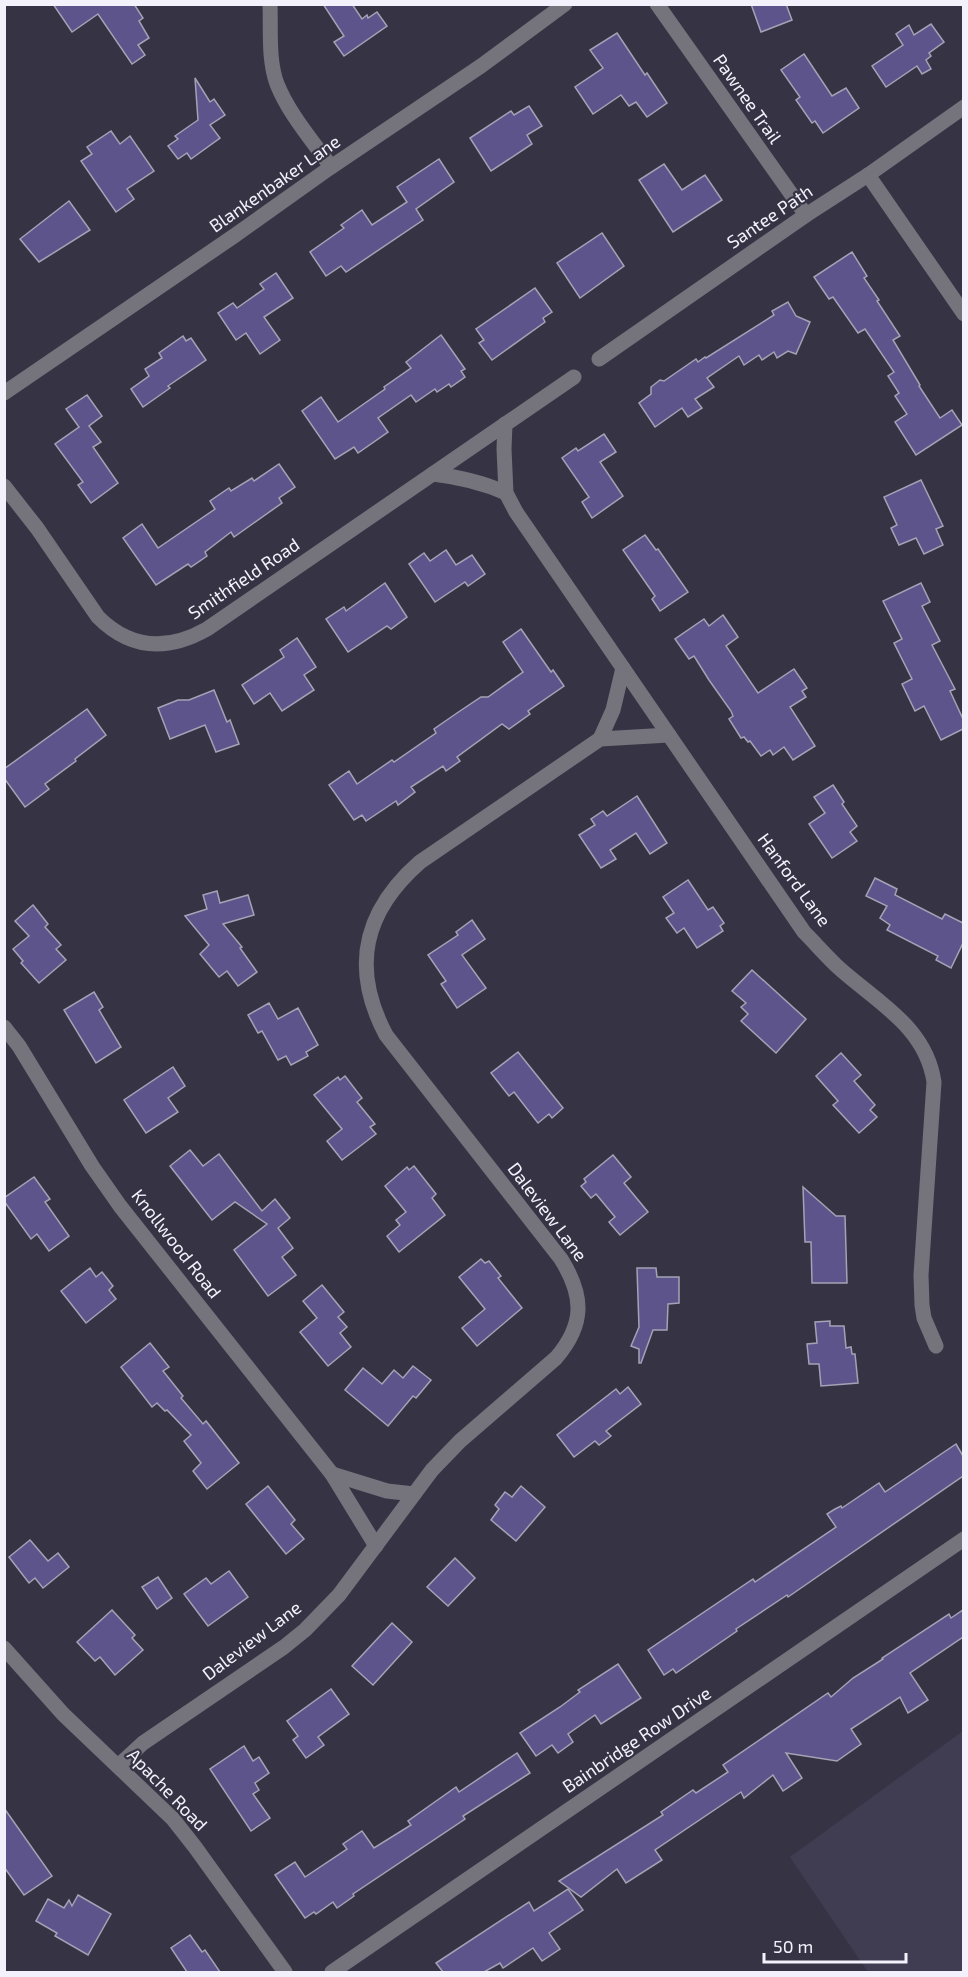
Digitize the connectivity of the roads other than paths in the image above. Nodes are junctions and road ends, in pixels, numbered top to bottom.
1 (270, 4) edge
2 (565, 4) edge
3 (657, 4) edge
4 (963, 107) edge
5 (331, 166) junction
6 (868, 175) junction
7 (806, 215) junction
8 (963, 314) edge
9 (599, 359) dead end
10 (574, 377) dead end
11 (4, 393) edge
12 (505, 424) junction
13 (433, 474) junction
14 (4, 486) edge
15 (506, 493) junction
16 (623, 668) junction
17 (669, 735) junction
18 (600, 739) junction
19 (4, 1027) edge
20 (936, 1347) dead end
21 (332, 1473) junction
22 (414, 1494) junction
23 (963, 1539) edge
24 (376, 1546) junction
25 (4, 1648) edge
26 (118, 1766) junction
27 (285, 1972) edge
28 (332, 1972) edge

1 - 5 street
2 - 5 street, Blankenbaker Lane
3 - 7 street, Pawnee Trail
4 - 6 street, Santee Path
5 - 11 street, Blankenbaker Lane
6 - 7 street, Santee Path
6 - 8 street
7 - 9 street, Santee Path
10 - 12 street
12 - 13 street, Smithfield Road
12 - 15 street, Hanford Lane
13 - 14 street, Smithfield Road
13 - 15 street
15 - 16 street, Hanford Lane
16 - 17 street, Hanford Lane
16 - 18 street
17 - 18 street
17 - 20 street, Hanford Lane
18 - 22 street, Daleview Lane
19 - 21 street, Knollwood Road
21 - 22 street
21 - 24 street, Knollwood Road
22 - 24 street, Daleview Lane
23 - 28 street, Bainbridge Row Drive
24 - 26 street, Daleview Lane
25 - 26 street, Apache Road
26 - 27 street, Apache Road

